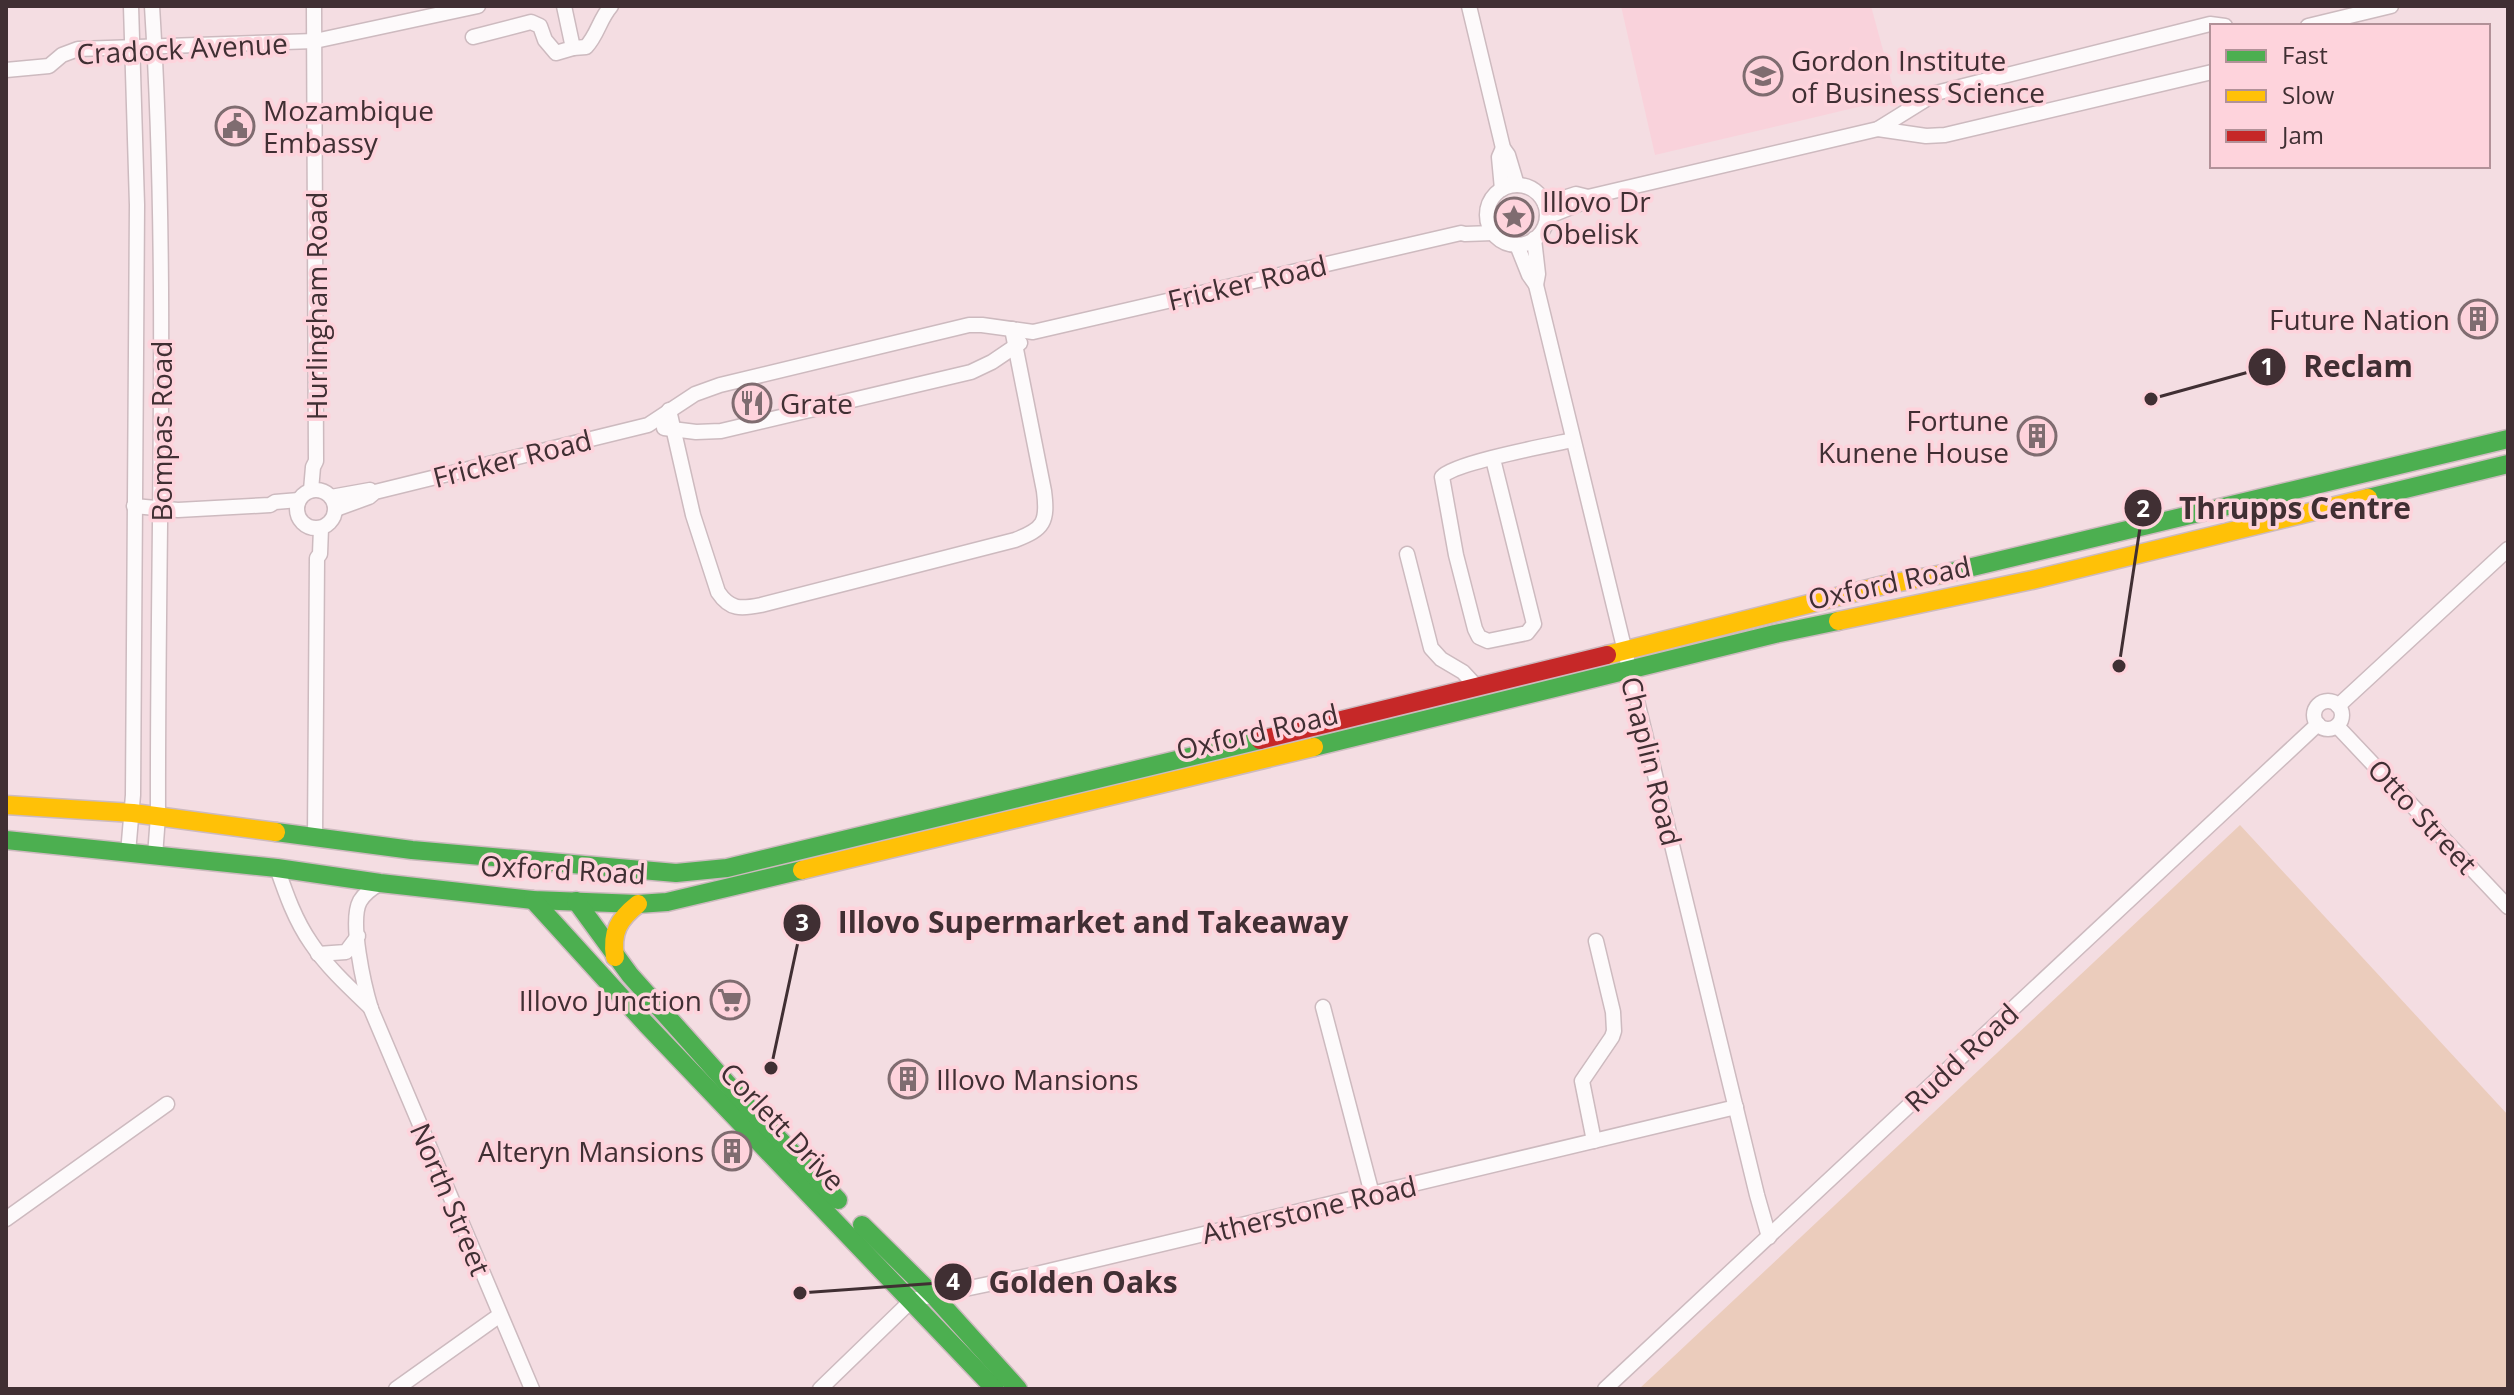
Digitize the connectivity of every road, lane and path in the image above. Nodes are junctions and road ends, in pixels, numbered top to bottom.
1 (131, 6) edge
2 (152, 6) edge
3 (314, 6) edge
4 (478, 6) edge
5 (564, 6) edge
6 (611, 6) edge
7 (1469, 6) edge
8 (2391, 6) edge
9 (2210, 24) edge
10 (2316, 24) edge
11 (473, 37) dead end
12 (315, 41) junction
13 (155, 45) junction
14 (132, 46) junction
15 (573, 48) junction
16 (6, 70) edge
17 (2210, 72) edge
18 (1878, 129) junction
19 (1503, 148) junction
20 (1517, 185) junction
21 (1502, 189) junction
22 (1546, 210) junction
23 (1487, 216) junction
24 (1461, 233) junction
25 (1493, 233) junction
26 (1534, 239) junction
27 (1517, 245) junction
28 (1536, 285) junction
29 (1012, 329) junction
30 (1033, 332) junction
31 (1016, 347) junction
32 (669, 410) junction
33 (648, 425) junction
34 (672, 429) junction
35 (2508, 439) edge
36 (1573, 440) junction
37 (1493, 459) junction
38 (2508, 464) edge
39 (319, 497) junction
40 (270, 505) junction
41 (134, 506) junction
42 (162, 509) junction
43 (309, 524) junction
44 (2508, 549) edge
45 (1407, 554) dead end
46 (1625, 650) junction
47 (1629, 671) junction
48 (1476, 686) junction
49 (2338, 706) junction
50 (2318, 724) junction
51 (2337, 726) junction
52 (6, 805) edge
53 (133, 813) junction
54 (158, 816) junction
55 (315, 838) junction
56 (6, 840) edge
57 (128, 853) junction
58 (155, 856) junction
59 (526, 861) junction
60 (277, 868) junction
61 (380, 883) junction
62 (533, 900) junction
63 (576, 901) junction
64 (638, 904) junction
65 (2508, 907) edge
66 (358, 936) junction
67 (1596, 941) dead end
68 (318, 954) junction
69 (615, 957) junction
70 (1323, 1007) dead end
71 (371, 1009) junction
72 (167, 1104) dead end
73 (1736, 1107) junction
74 (1594, 1141) junction
75 (1372, 1194) junction
76 (6, 1219) edge
77 (1769, 1237) junction
78 (934, 1296) junction
79 (912, 1300) junction
80 (500, 1315) junction
81 (396, 1389) edge
82 (532, 1389) edge
83 (820, 1389) edge
84 (995, 1389) edge
85 (1018, 1389) edge
86 (1605, 1389) edge

1 - 14 street, Bompas Road
2 - 13 street, Bompas Road
3 - 12 street, Hurlingham Road
4 - 12 street, Cradock Avenue
5 - 15 street
6 - 15 street
7 - 19 street
8 - 10 street
9 - 18 street
11 - 15 street
12 - 13 street, Cradock Avenue
12 - 39 street, Hurlingham Road
13 - 14 street, Cradock Avenue
13 - 42 street, Bompas Road
14 - 16 street, Cradock Avenue
14 - 41 street, Bompas Road
17 - 18 street
18 - 22 street
19 - 20 street
19 - 21 street
20 - 21 street
20 - 22 street
21 - 23 street
22 - 26 street
23 - 24 street, Fricker Road
23 - 25 street
24 - 25 street, Fricker Road
24 - 30 street, Fricker Road
25 - 27 street
26 - 27 street
26 - 28 street, Chaplin Road
27 - 28 street, Chaplin Road
28 - 36 street, Chaplin Road
29 - 30 street, Fricker Road
29 - 31 street
29 - 32 street, Fricker Road
30 - 31 street, Fricker Road
31 - 34 street, Fricker Road
31 - 34 street
32 - 33 street, Fricker Road
32 - 34 street
33 - 34 street, Fricker Road
33 - 39 street, Fricker Road
35 - 46 main road, Oxford Road
36 - 37 street
36 - 46 street, Chaplin Road
37 - 37 street
38 - 47 main road, Oxford Road
39 - 40 street, Fricker Road
39 - 43 street, Hurlingham Road
39 - 43 street
40 - 42 street, Fricker Road
40 - 43 street, Fricker Road
41 - 42 street, Fricker Road
41 - 53 street, Bompas Road
42 - 54 street, Bompas Road
43 - 55 street
44 - 49 street
45 - 48 street
46 - 47 street, Chaplin Road
46 - 48 main road, Oxford Road
47 - 64 main road, Oxford Road
47 - 73 street, Chaplin Road
48 - 59 main road, Oxford Road
49 - 50 street
49 - 51 street
50 - 51 street
50 - 77 street, Rudd Road
51 - 65 street, Otto Street
52 - 53 main road, Oxford Road
53 - 54 main road, Oxford Road
53 - 57 street, Bompas Road
54 - 55 main road, Oxford Road
54 - 58 street, Bompas Road
55 - 59 main road, Oxford Road
56 - 57 main road, Oxford Road
57 - 58 main road, Oxford Road
58 - 60 main road, Oxford Road
59 - 63 main road, Corlett Drive
60 - 61 main road, Oxford Road
60 - 68 street, North Street
61 - 62 main road, Oxford Road
61 - 66 street, North Street
62 - 63 main road, Oxford Road
62 - 79 main road, Corlett Drive
63 - 64 main road, Oxford Road
63 - 69 main road, Corlett Drive
64 - 69 main road
66 - 68 street
66 - 71 street, North Street
67 - 74 street
68 - 71 street, North Street
69 - 78 main road, Corlett Drive
70 - 75 street
71 - 80 street, North Street
72 - 76 street
73 - 74 street, Atherstone Road
73 - 77 street, Chaplin Road
74 - 75 street, Atherstone Road
75 - 78 street, Atherstone Road
77 - 86 street, Rudd Road
78 - 79 street, Atherstone Road
78 - 85 main road, Corlett Drive
79 - 83 street
79 - 84 main road, Corlett Drive
80 - 81 street
80 - 82 street, North Street

